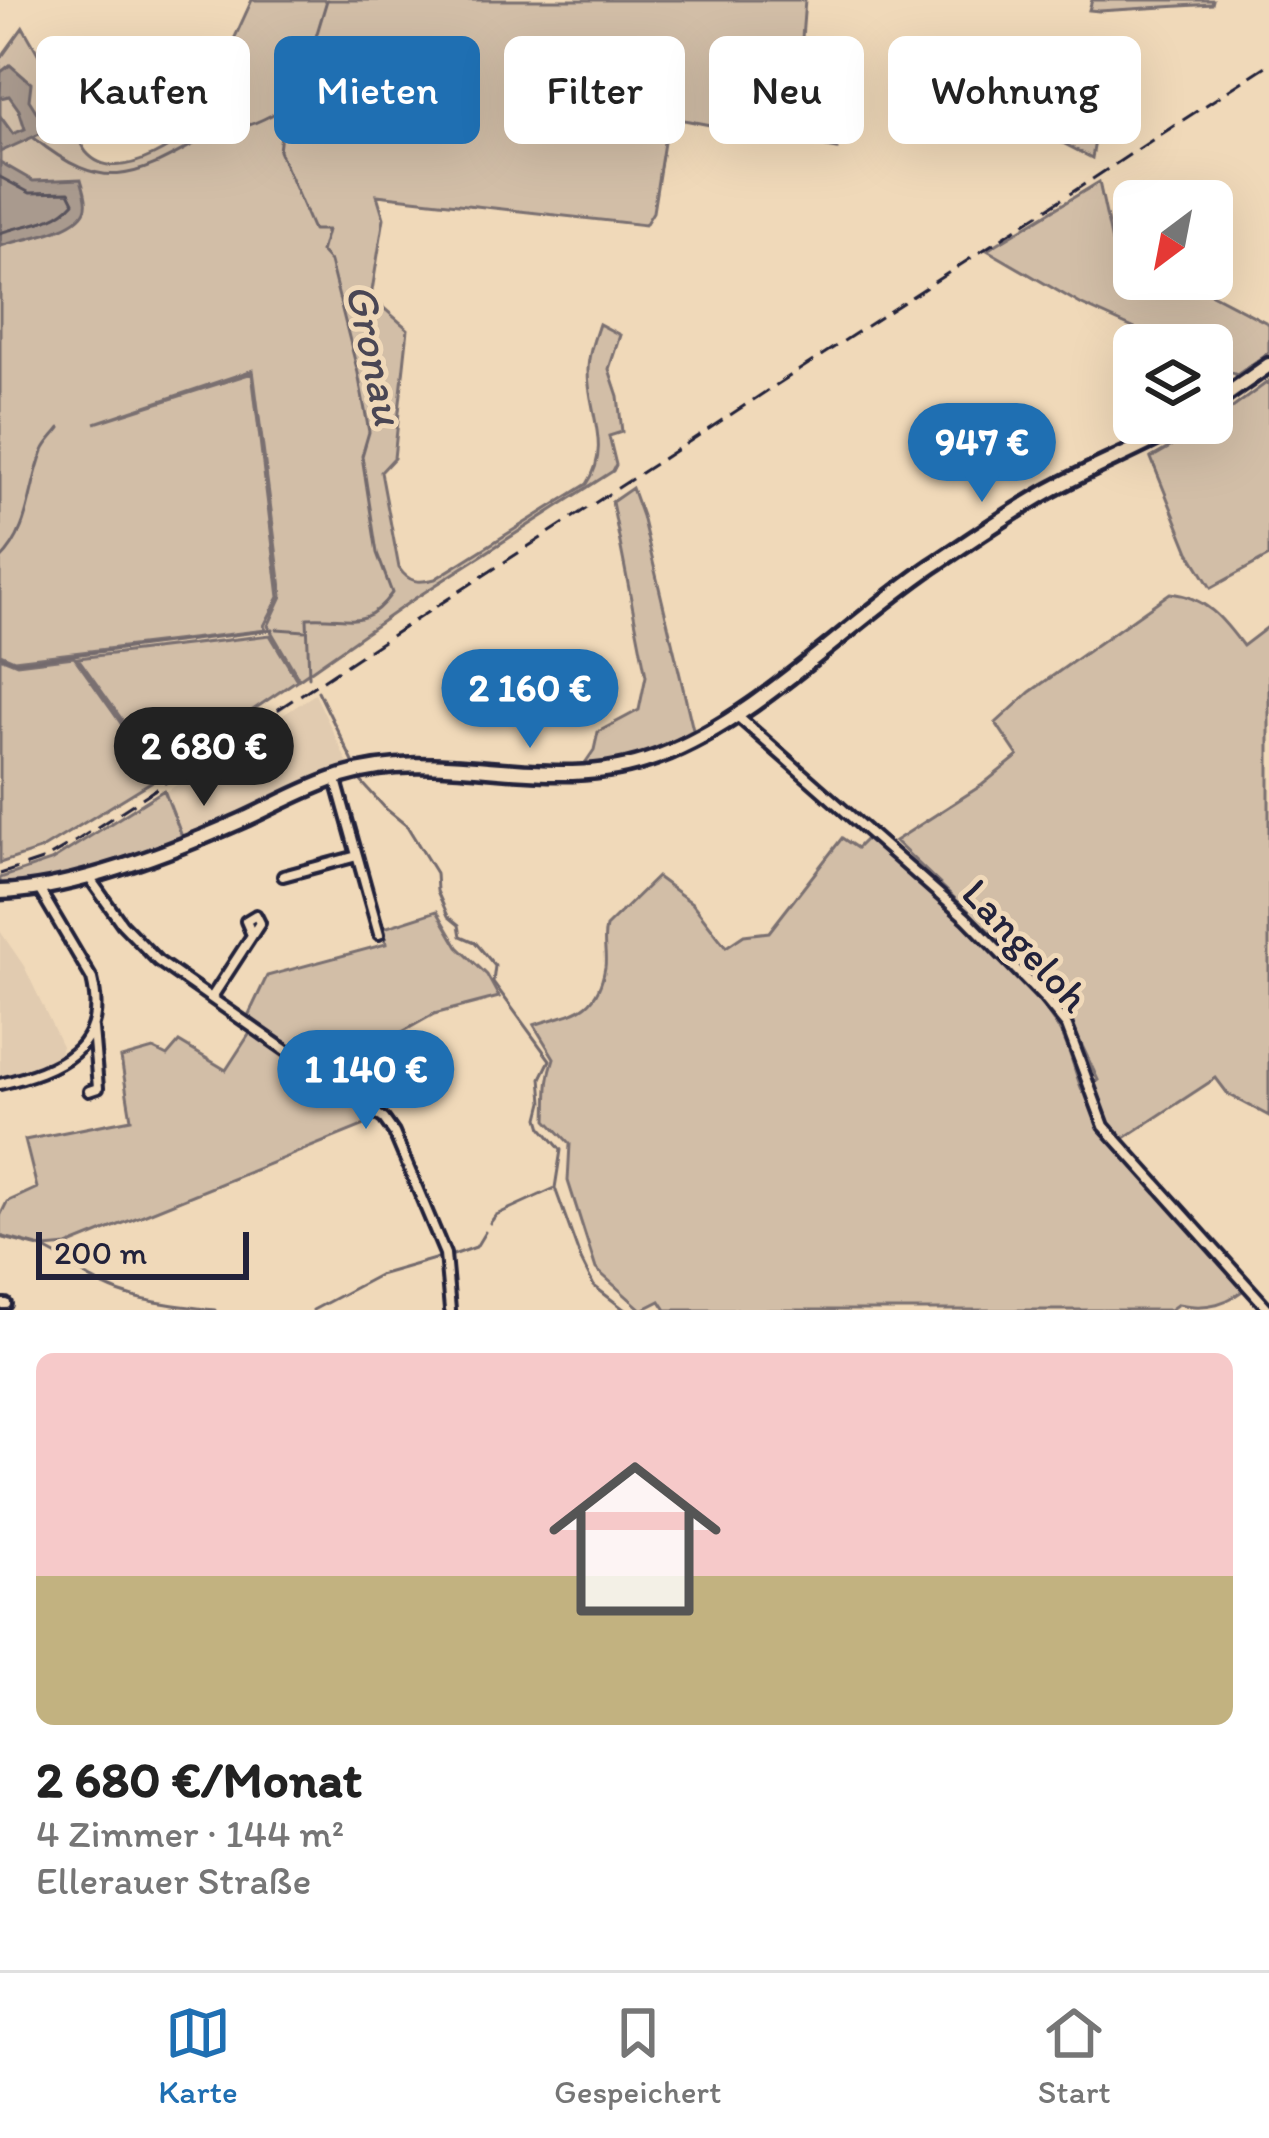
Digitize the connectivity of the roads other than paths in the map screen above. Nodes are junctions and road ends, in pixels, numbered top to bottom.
1 (1268, 368) edge
2 (1233, 391) edge
3 (1145, 444) edge
4 (735, 714) junction
5 (335, 778) junction
6 (357, 856) junction
7 (88, 876) junction
8 (283, 876) dead end
9 (39, 889) junction
10 (0, 892) edge
11 (380, 934) dead end
12 (252, 935) dead end
13 (212, 997) junction
14 (92, 1027) junction
15 (0, 1084) edge
16 (89, 1090) dead end
17 (450, 1310) edge
18 (1269, 1310) edge

1 - 2 main road
3 - 4 main road
4 - 5 main road
4 - 18 street, Langeloh
5 - 6 street
5 - 7 main road
6 - 8 street
6 - 11 street
7 - 9 main road
7 - 13 street
9 - 10 main road
9 - 14 street
12 - 13 street
13 - 17 street
14 - 15 street
14 - 16 street

